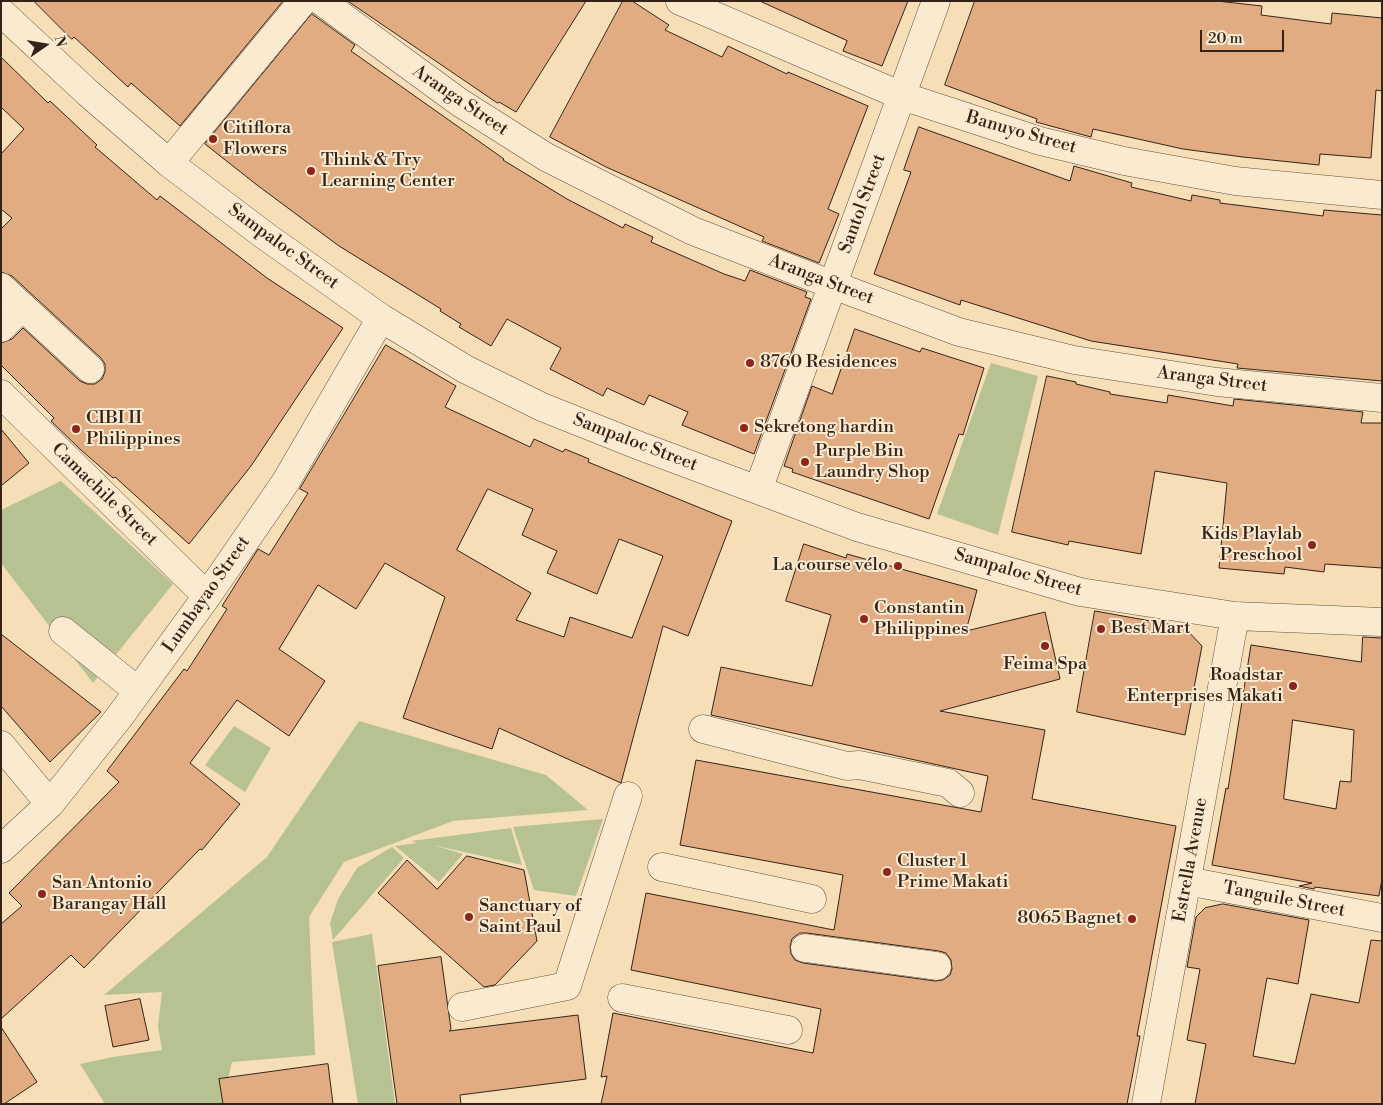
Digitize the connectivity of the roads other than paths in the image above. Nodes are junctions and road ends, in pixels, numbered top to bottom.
1 (303, 1) edge
2 (321, 1) edge
3 (680, 1) edge
4 (936, 1) edge
5 (1, 12) edge
6 (902, 96) junction
7 (169, 163) junction
8 (1382, 195) edge
9 (833, 285) junction
10 (1, 287) edge
11 (22, 307) junction
12 (381, 318) junction
13 (1, 328) edge
14 (90, 369) dead end
15 (1, 394) edge
16 (1382, 398) edge
17 (758, 490) junction
18 (207, 596) junction
19 (1235, 616) junction
20 (1382, 622) edge
21 (63, 631) dead end
22 (138, 691) junction
23 (703, 729) dead end
24 (1, 745) edge
25 (960, 793) dead end
26 (628, 796) dead end
27 (50, 804) junction
28 (1, 849) edge
29 (662, 867) dead end
30 (1187, 881) junction
31 (812, 899) dead end
32 (1382, 918) edge
33 (805, 948) dead end
34 (937, 966) dead end
35 (622, 998) dead end
36 (462, 1007) dead end
37 (788, 1030) dead end
38 (1146, 1104) edge

1 - 7 street
2 - 9 street, Aranga Street
3 - 6 street, Banuyo Street
4 - 6 street, Santol Street
5 - 7 street, Sampaloc Street
6 - 8 street, Banuyo Street
6 - 9 street, Santol Street
7 - 12 street, Sampaloc Street
9 - 16 street, Aranga Street
9 - 17 street, Santol Street
10 - 11 street
11 - 13 street
11 - 14 street
12 - 17 street, Sampaloc Street
12 - 18 street, Lumbayao Street
15 - 18 street, Camachile Street
17 - 19 street, Sampaloc Street
18 - 22 street, Lumbayao Street
19 - 20 street, Sampaloc Street
19 - 30 street, Estrella Avenue
21 - 22 street
22 - 27 street, Lumbayao Street
23 - 25 street
24 - 27 street
26 - 36 street
27 - 28 street, Lumbayao Street
29 - 31 street
30 - 32 street, Tanguile Street
30 - 38 street, Estrella Avenue
33 - 34 street
35 - 37 street

